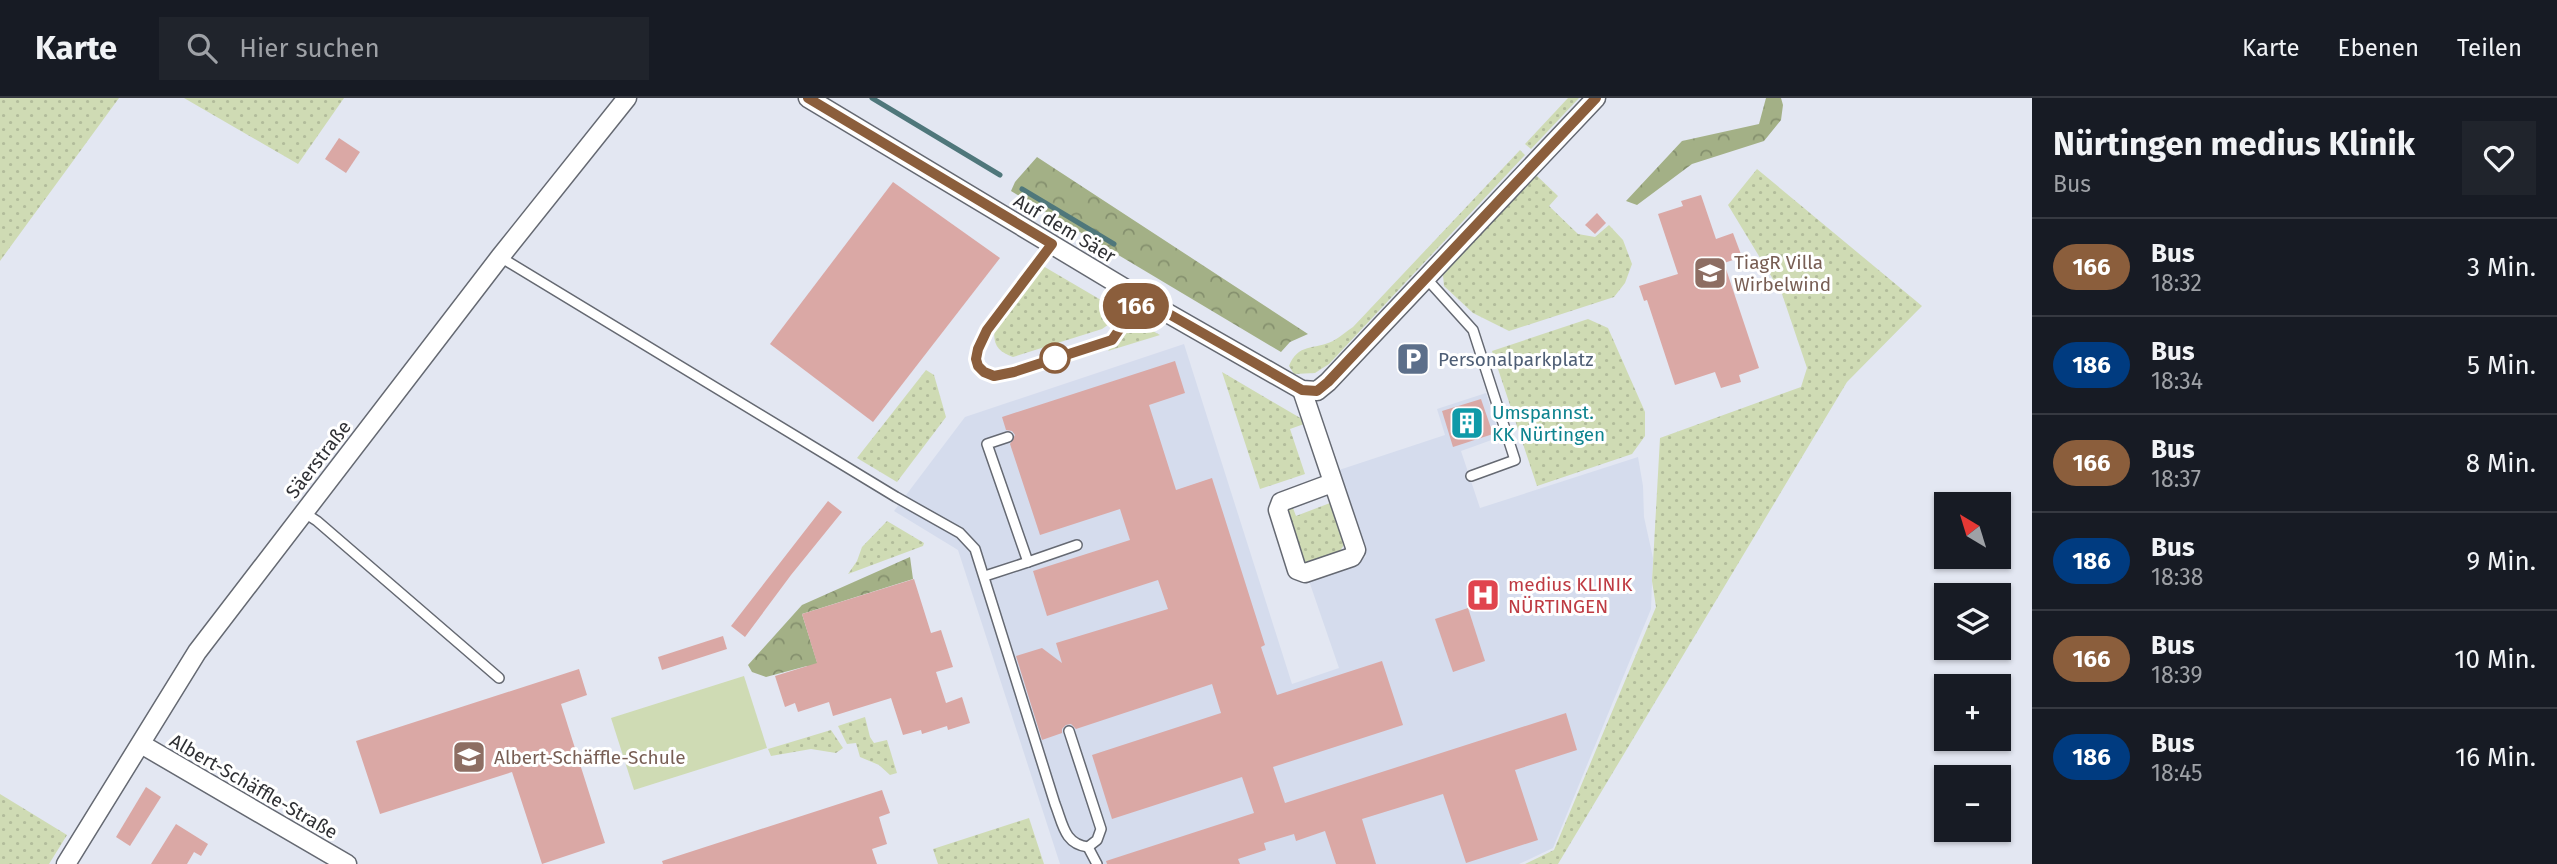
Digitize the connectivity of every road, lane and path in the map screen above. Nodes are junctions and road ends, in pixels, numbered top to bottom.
1 (627, 98) edge
2 (808, 98) edge
3 (1596, 98) edge
4 (1052, 244) junction
5 (500, 257) junction
6 (1426, 278) junction
7 (1141, 298) junction
8 (1302, 390) junction
9 (1008, 437) dead end
10 (1471, 476) dead end
11 (1332, 484) junction
12 (303, 512) junction
13 (1077, 545) dead end
14 (1028, 562) junction
15 (985, 576) junction
16 (499, 678) dead end
17 (1069, 731) dead end
18 (141, 744) junction
19 (1088, 847) junction
20 (66, 864) edge
21 (347, 864) edge
22 (1097, 864) edge

1 - 5 street, Säerstraße
2 - 4 street, Auf dem Säer
3 - 6 street
4 - 7 street, Auf dem Säer
4 - 7 lane
5 - 12 street, Säerstraße
5 - 15 lane
6 - 8 street
6 - 10 lane
7 - 8 street, Auf dem Säer
8 - 11 street
9 - 14 lane
11 - 11 street
12 - 16 lane
12 - 18 street, Säerstraße
13 - 14 lane
14 - 15 lane
15 - 19 lane
17 - 19 lane
18 - 20 street, Säerstraße
18 - 21 street, Albert-Schäffle-Straße
19 - 22 lane

